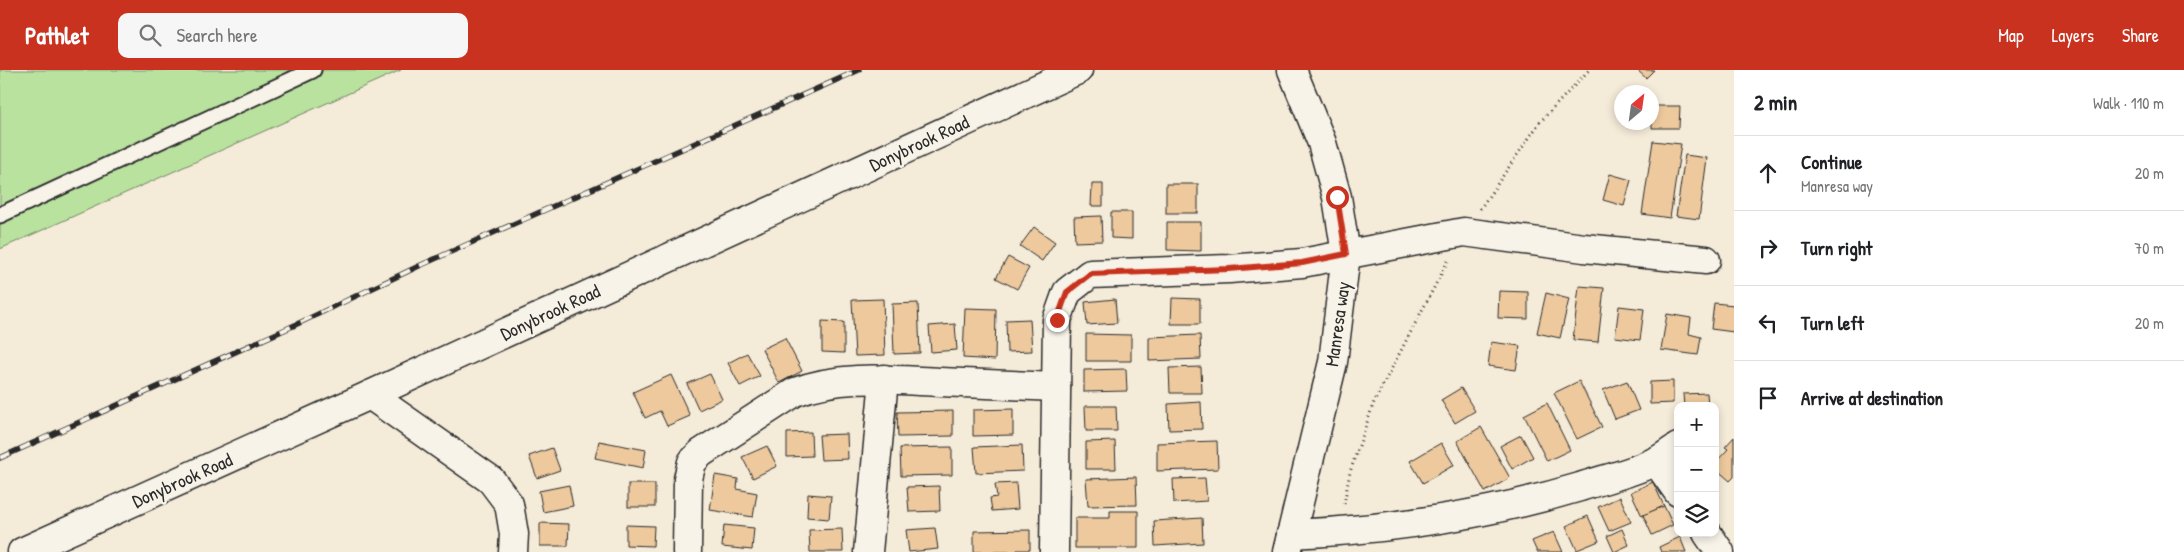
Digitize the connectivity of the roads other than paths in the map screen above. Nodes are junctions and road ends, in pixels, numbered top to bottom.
1 (313, 70) edge
2 (1078, 70) edge
3 (1292, 70) edge
4 (0, 215) edge
5 (1346, 254) junction
6 (1706, 260) dead end
7 (884, 379) junction
8 (1056, 387) junction
9 (370, 395) junction
10 (1667, 454) edge
11 (1674, 478) edge
12 (1710, 537) edge
13 (1289, 543) edge
14 (22, 552) edge
15 (513, 552) edge
16 (687, 552) edge
17 (868, 552) edge
18 (1054, 552) edge
19 (1720, 552) edge

1 - 4 lane
2 - 9 street, Donybrook Road
3 - 5 street, Manresa way
5 - 6 street
5 - 8 street
5 - 13 street, Manresa way
7 - 8 street
7 - 16 street
7 - 17 street
8 - 18 street
9 - 14 street, Donybrook Road
9 - 15 street
10 - 11 street
10 - 13 street
12 - 19 street

